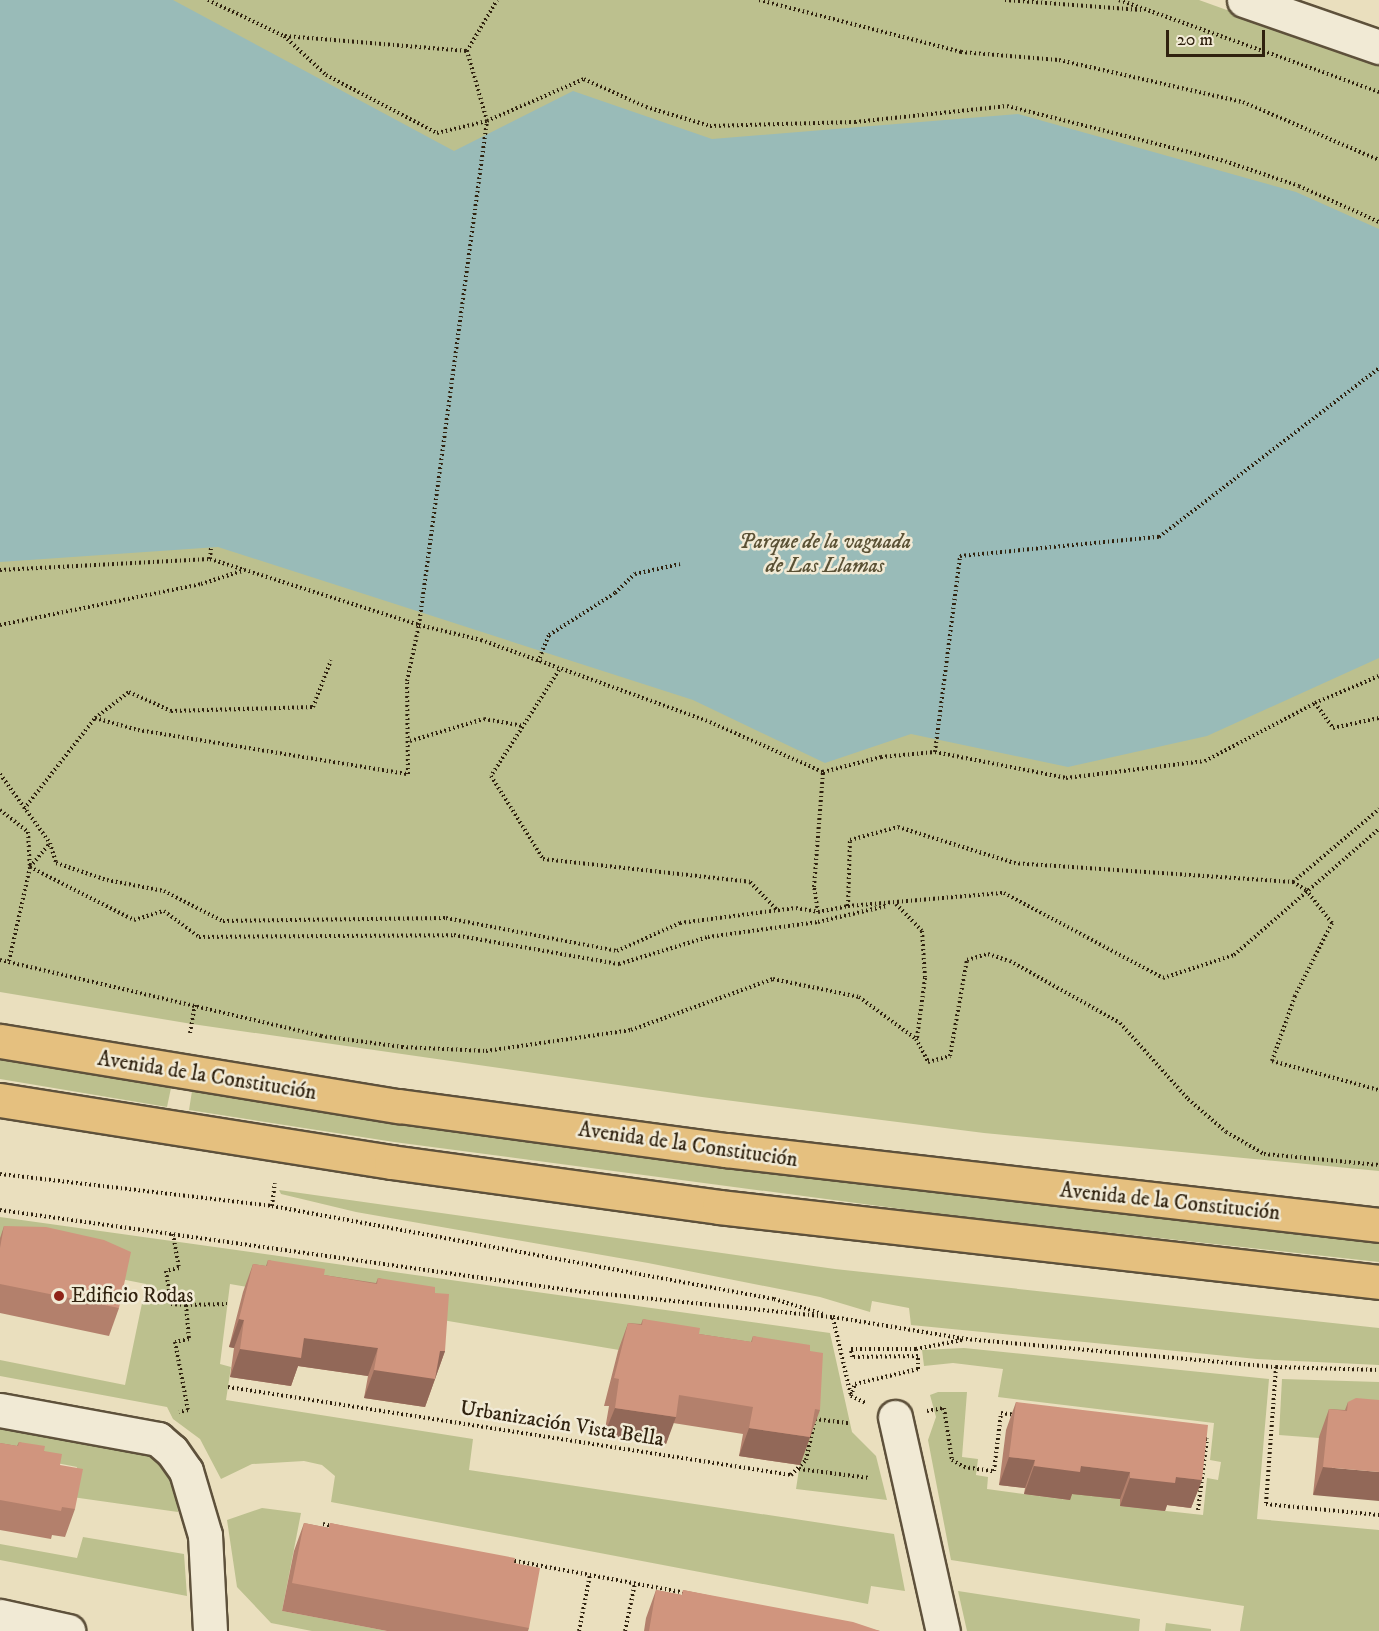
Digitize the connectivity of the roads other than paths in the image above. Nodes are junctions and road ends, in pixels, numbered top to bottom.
1 (1244, 0) edge
2 (1379, 47) edge
3 (0, 1041) edge
4 (0, 1100) edge
5 (1379, 1225) edge
6 (1379, 1282) edge
7 (0, 1410) edge
8 (896, 1417) dead end
9 (0, 1616) edge
10 (68, 1631) edge
11 (210, 1631) edge
12 (944, 1631) edge

1 - 2 street
3 - 5 main road, Avenida de la Constitución
4 - 6 main road
7 - 11 street
8 - 12 street
9 - 10 street

